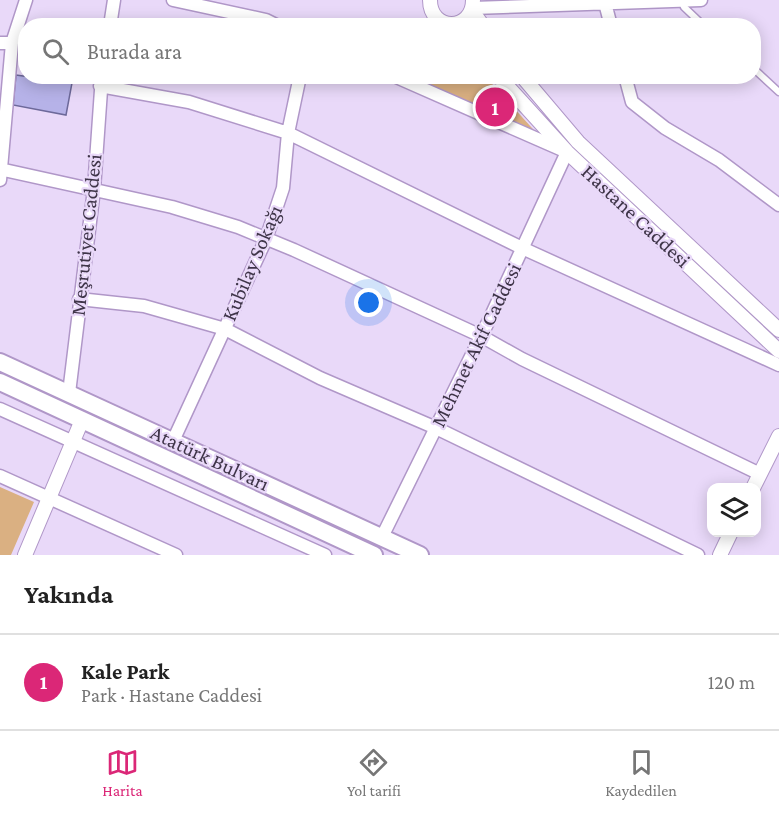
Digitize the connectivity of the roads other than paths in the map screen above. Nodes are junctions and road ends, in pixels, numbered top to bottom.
1 (26, 0) edge
2 (114, 0) edge
3 (173, 0) edge
4 (430, 0) edge
5 (681, 0) edge
6 (701, 0) edge
7 (605, 3) junction
8 (472, 6) edge
9 (111, 18) edge
10 (257, 18) edge
11 (436, 18) edge
12 (609, 18) edge
13 (696, 18) edge
14 (6, 43) edge
15 (761, 76) edge
16 (101, 84) edge
17 (114, 84) edge
18 (298, 84) edge
19 (412, 84) edge
20 (505, 84) edge
21 (529, 84) edge
22 (627, 84) edge
23 (779, 92) edge
24 (288, 133) junction
25 (567, 152) junction
26 (0, 169) edge
27 (0, 180) edge
28 (94, 189) junction
29 (779, 205) edge
30 (266, 239) junction
31 (522, 248) junction
32 (79, 299) junction
33 (225, 329) junction
34 (779, 330) edge
35 (481, 336) junction
36 (779, 351) edge
37 (0, 362) edge
38 (779, 365) edge
39 (0, 382) edge
40 (69, 393) junction
41 (0, 409) edge
42 (82, 420) junction
43 (436, 428) junction
44 (779, 436) edge
45 (73, 441) junction
46 (173, 441) junction
47 (760, 474) junction
48 (0, 476) edge
49 (756, 483) edge
50 (49, 498) junction
51 (361, 528) junction
52 (382, 537) junction
53 (729, 537) edge
54 (350, 550) edge
55 (25, 555) edge
56 (176, 555) edge
57 (325, 555) edge
58 (374, 555) edge
59 (420, 555) edge
60 (698, 555) edge
61 (720, 555) edge

1 - 14 street
2 - 9 street
3 - 10 street
4 - 11 street
5 - 6 street
5 - 7 street
5 - 13 lane
7 - 8 street
7 - 12 street
14 - 26 street
15 - 23 lane
16 - 28 street, Meşrutiyet Caddesi
17 - 24 street
18 - 24 street, Kubilay Sokağı
19 - 25 street
20 - 25 street, Hastane Caddesi
21 - 34 street, Hastane Caddesi
22 - 29 street
24 - 30 street, Kubilay Sokağı
24 - 31 street
25 - 31 street, Mehmet Akif Caddesi
25 - 36 street, Hastane Caddesi
26 - 27 street
26 - 28 street
28 - 30 street
28 - 32 street, Meşrutiyet Caddesi
30 - 33 street, Kubilay Sokağı
30 - 35 street
31 - 35 street, Mehmet Akif Caddesi
31 - 38 street
32 - 33 street
32 - 40 street, Meşrutiyet Caddesi
33 - 43 street
33 - 46 street, Kubilay Sokağı
35 - 43 street, Mehmet Akif Caddesi
35 - 47 street
37 - 40 main road, Atatürk Bulvarı
39 - 42 main road, Atatürk Bulvarı
40 - 46 main road, Atatürk Bulvarı
41 - 45 street
42 - 45 street
42 - 54 main road, Atatürk Bulvarı
43 - 52 street, Mehmet Akif Caddesi
43 - 60 street
44 - 47 street
45 - 50 street
45 - 57 street
46 - 51 main road, Atatürk Bulvarı
47 - 49 street
48 - 50 street
50 - 55 street
50 - 56 street
51 - 52 main road, Atatürk Bulvarı
51 - 54 main road
52 - 59 main road, Atatürk Bulvarı
53 - 61 street
54 - 58 main road, Atatürk Bulvarı

